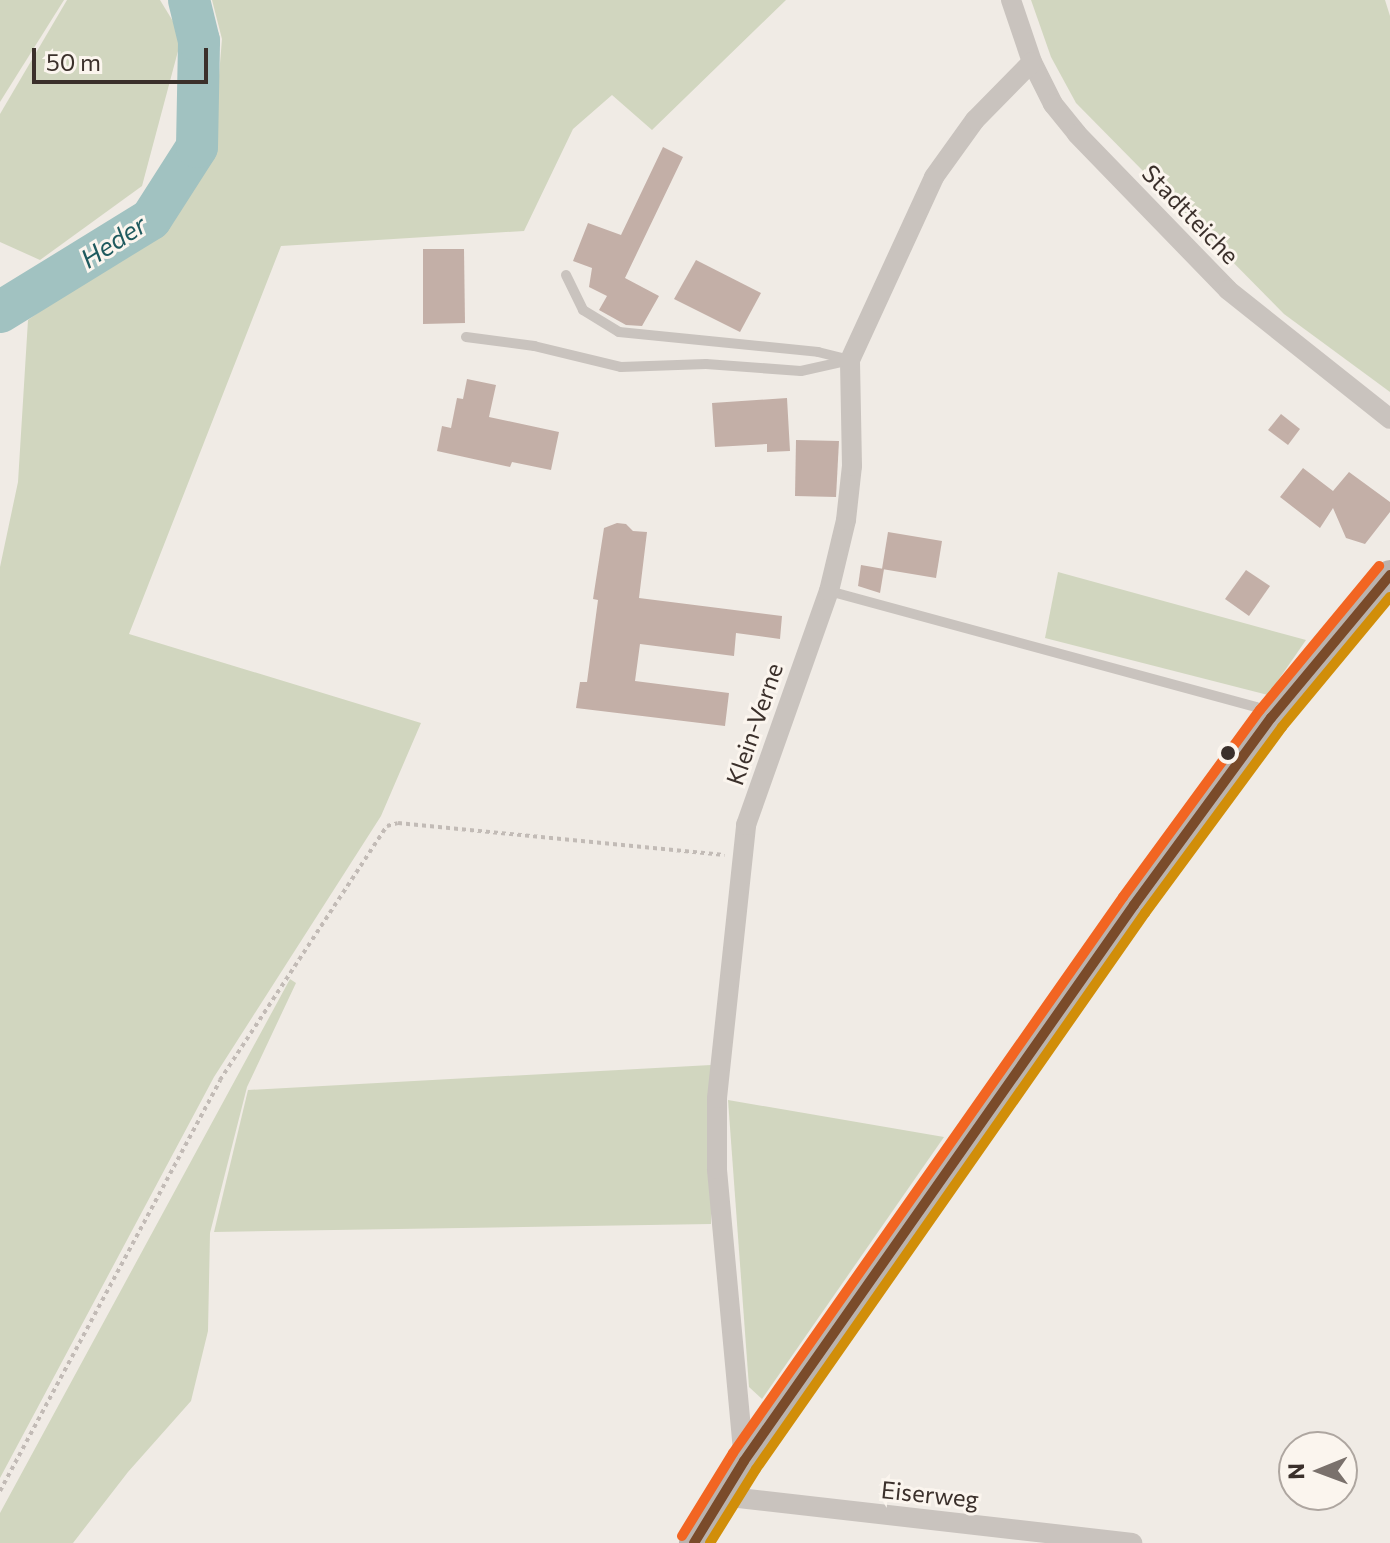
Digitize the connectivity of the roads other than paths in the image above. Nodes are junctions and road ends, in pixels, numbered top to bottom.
1 (1011, 0) edge
2 (1032, 62) junction
3 (566, 275) dead end
4 (466, 337) dead end
5 (850, 360) junction
6 (1390, 419) edge
7 (1390, 575) edge
8 (829, 591) junction
9 (1271, 718) junction
10 (744, 1461) junction
11 (721, 1496) junction
12 (694, 1543) edge
13 (1132, 1543) edge

1 - 2 street, Stadtteiche
2 - 5 street, Klein-Verne
2 - 6 street, Stadtteiche
3 - 5 lane
4 - 5 lane
5 - 8 street, Klein-Verne
7 - 9 main road
8 - 9 lane
8 - 10 street, Klein-Verne
9 - 10 main road
10 - 11 main road
11 - 12 main road
11 - 13 street, Eiserweg

